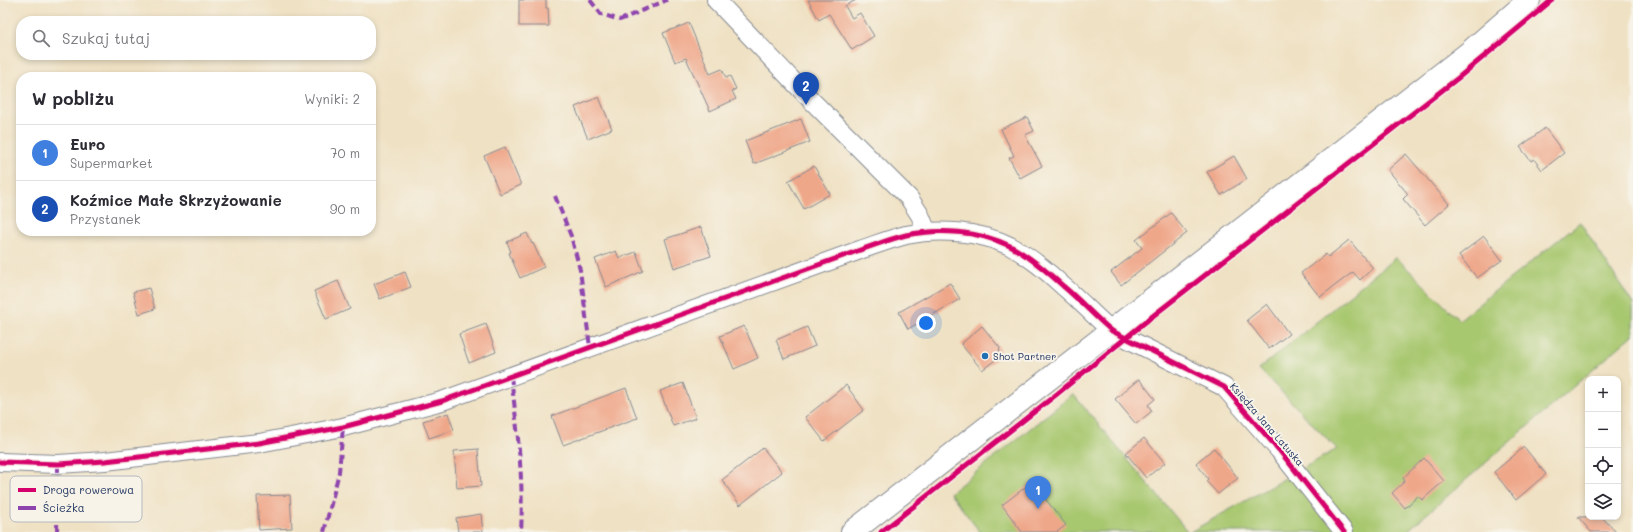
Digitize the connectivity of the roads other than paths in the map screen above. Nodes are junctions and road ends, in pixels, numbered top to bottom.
1 (716, 0) edge
2 (1529, 0) edge
3 (927, 232) junction
4 (1112, 331) junction
5 (0, 462) edge
6 (852, 532) edge
7 (1344, 532) edge

1 - 3 street
2 - 4 main road
3 - 4 street, Księdza Jana Latuska
3 - 5 street, Księdza Jana Latuska
4 - 6 main road
4 - 7 street, Księdza Jana Latuska

